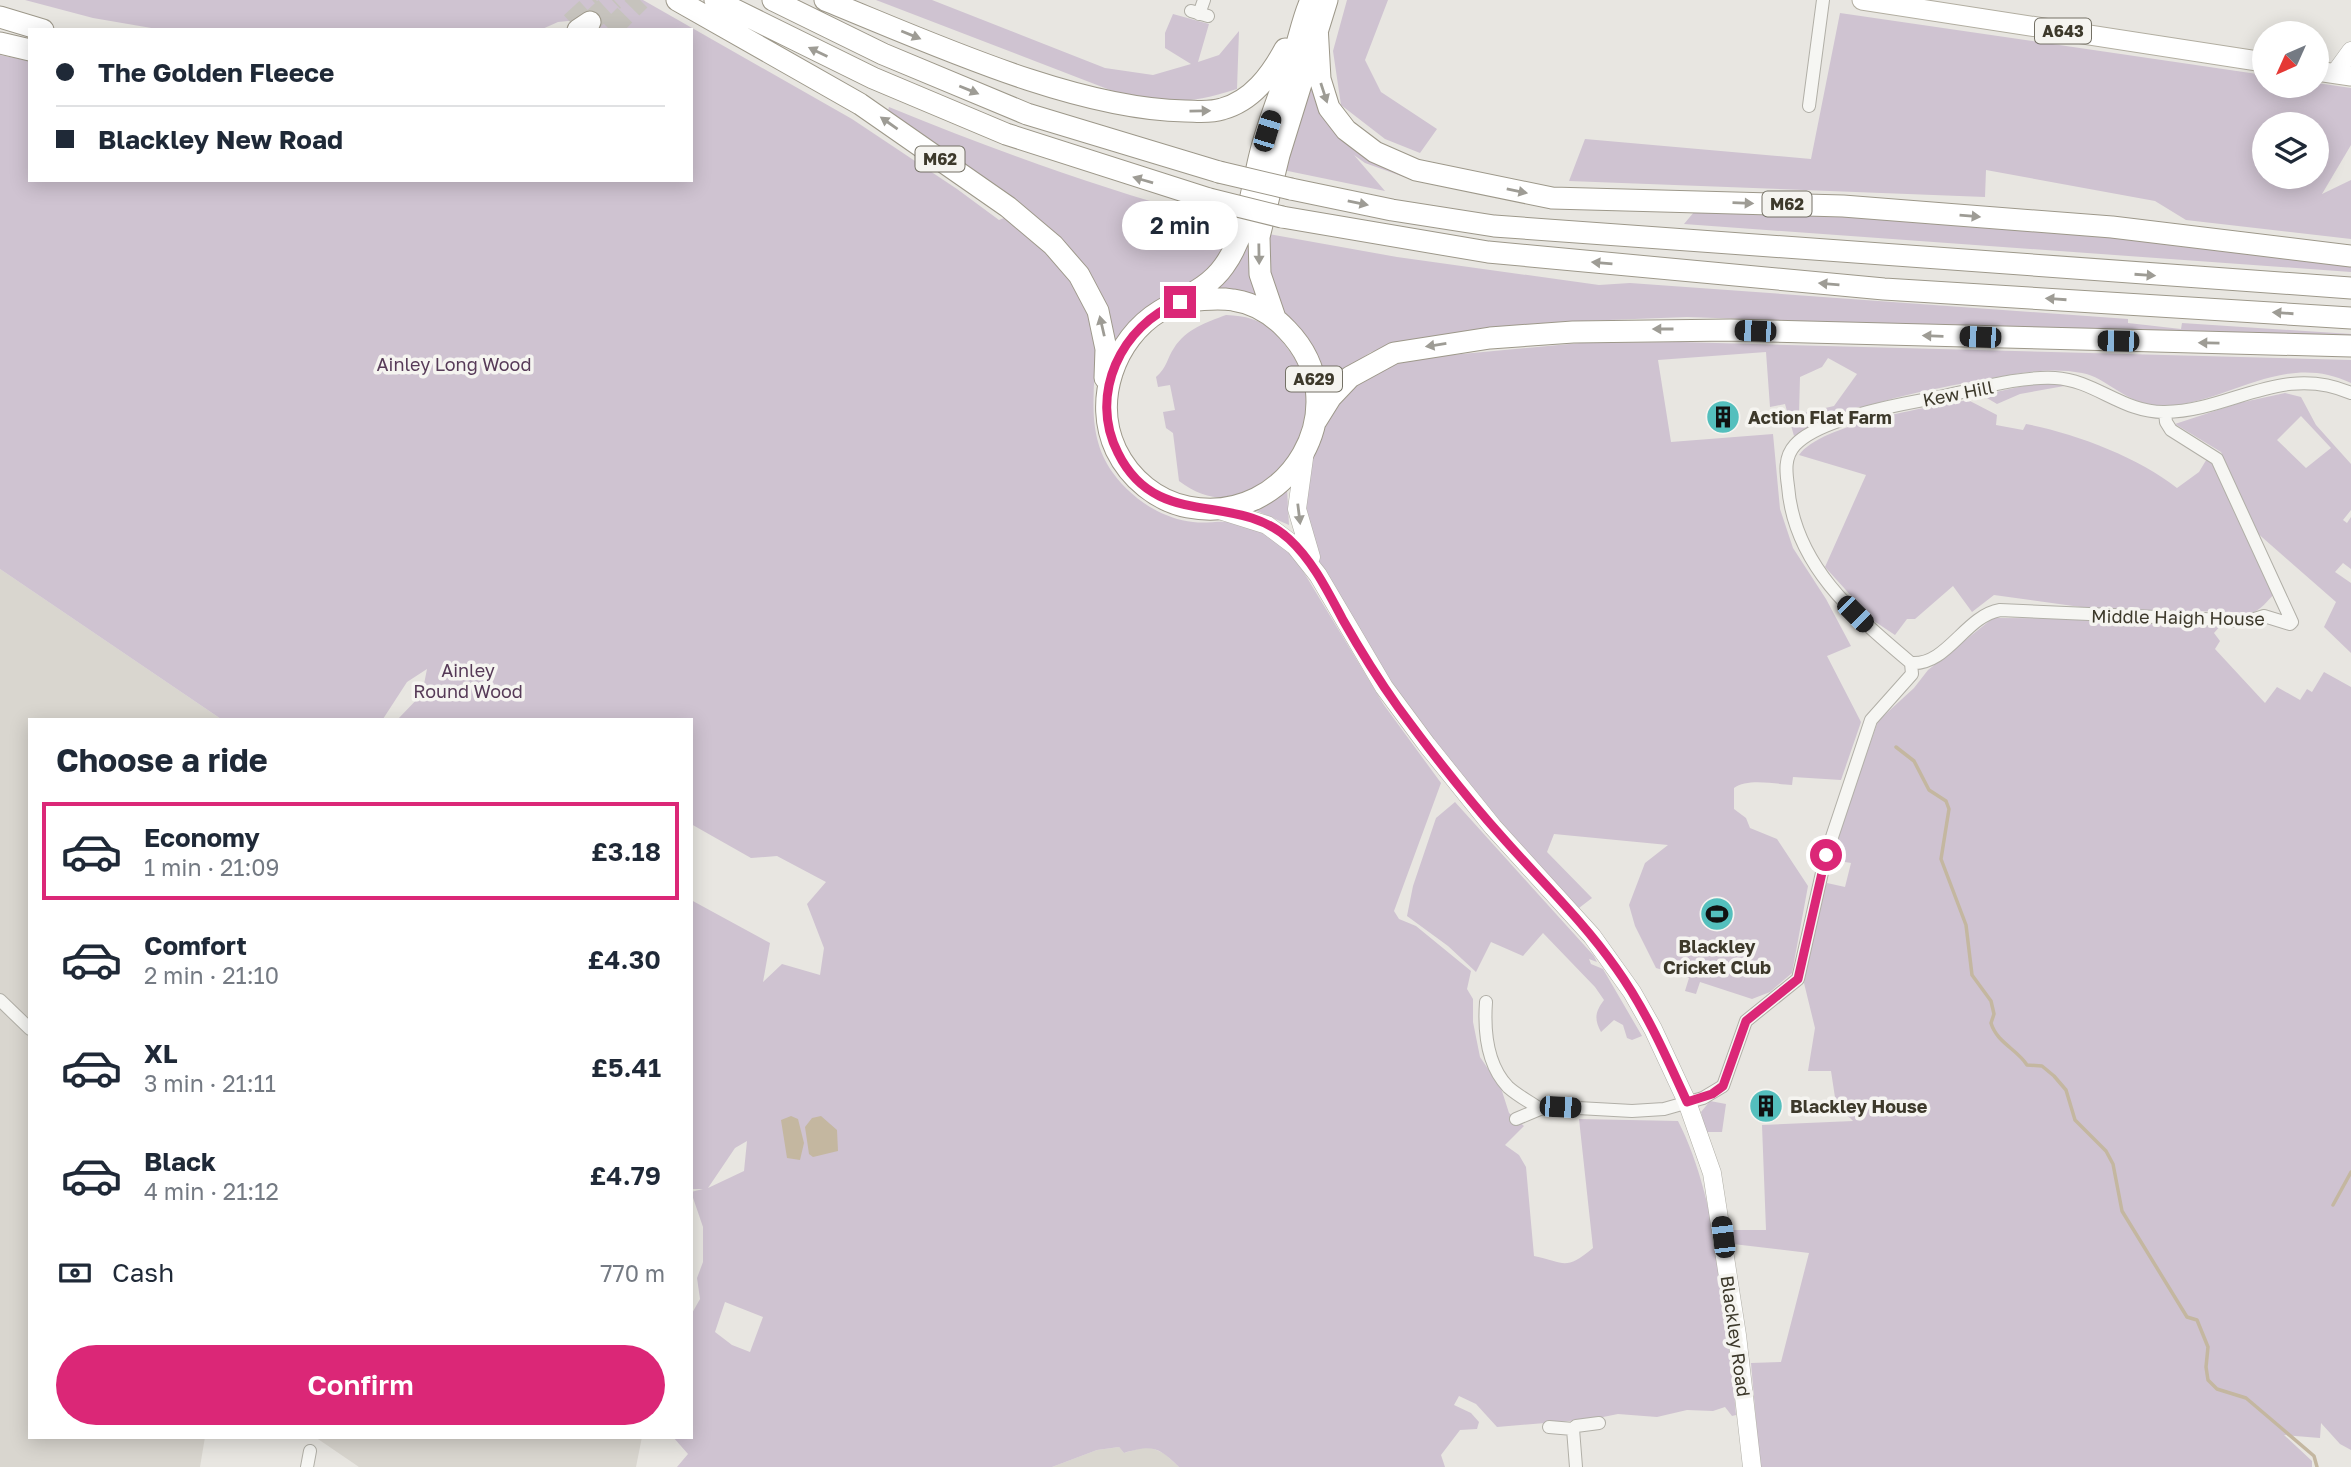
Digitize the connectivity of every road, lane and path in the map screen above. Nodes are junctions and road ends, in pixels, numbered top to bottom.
1 (677, 0) edge
2 (715, 0) edge
3 (773, 0) edge
4 (825, 0) edge
5 (1203, 0) edge
6 (1311, 0) edge
7 (1327, 0) edge
8 (1823, 0) edge
9 (1862, 0) edge
10 (1199, 14) dead end
11 (0, 17) edge
12 (1310, 23) junction
13 (0, 26) edge
14 (36, 28) edge
15 (28, 31) edge
16 (0, 43) edge
17 (28, 50) edge
18 (2351, 51) edge
19 (2252, 60) edge
20 (2334, 73) edge
21 (1809, 106) dead end
22 (2351, 256) edge
23 (2351, 288) edge
24 (1180, 302) junction
25 (1275, 318) junction
26 (2351, 318) edge
27 (2351, 346) edge
28 (2351, 393) edge
29 (1107, 394) junction
30 (2165, 412) junction
31 (1315, 421) junction
32 (1305, 452) junction
33 (1219, 510) junction
34 (1318, 575) junction
35 (1911, 663) junction
36 (0, 1000) edge
37 (1486, 1002) dead end
38 (28, 1026) edge
39 (1687, 1102) junction
40 (1540, 1109) junction
41 (1516, 1119) dead end
42 (1599, 1423) dead end
43 (1549, 1427) dead end
44 (1573, 1429) junction
45 (310, 1451) dead end
46 (307, 1467) edge
47 (1576, 1467) edge
48 (1752, 1467) edge

29 -> 1 highway, M62
26 -> 2 highway, bridge
3 -> 23 highway, bridge
4 -> 12 highway
5 - 10 street
6 - 12 highway, A629
7 - 12 highway, A629
8 - 21 street
9 - 19 main road, A643
11 - 14 highway
12 -> 22 highway, M62
12 - 24 highway, A629
12 -> 25 highway, A629
13 - 15 highway
16 - 17 highway
18 - 20 street
24 - 25 highway, A629
24 - 29 highway, A629
25 - 31 highway, A629
27 -> 31 highway
28 - 30 street, Kew Hill
29 - 33 highway, A629
30 - 35 street, Kew Hill
30 - 35 street, Middle Haigh House
31 - 32 highway, A629
32 - 33 highway, A629
32 -> 34 street, Blackley Road
33 - 34 street, Blackley Road
34 - 39 street, Blackley Road
35 - 39 street
36 - 38 street
37 - 40 street
39 - 40 street
39 - 48 street, Blackley Road
40 - 41 street
42 - 44 street
43 - 44 street
44 - 47 street
45 - 46 street

